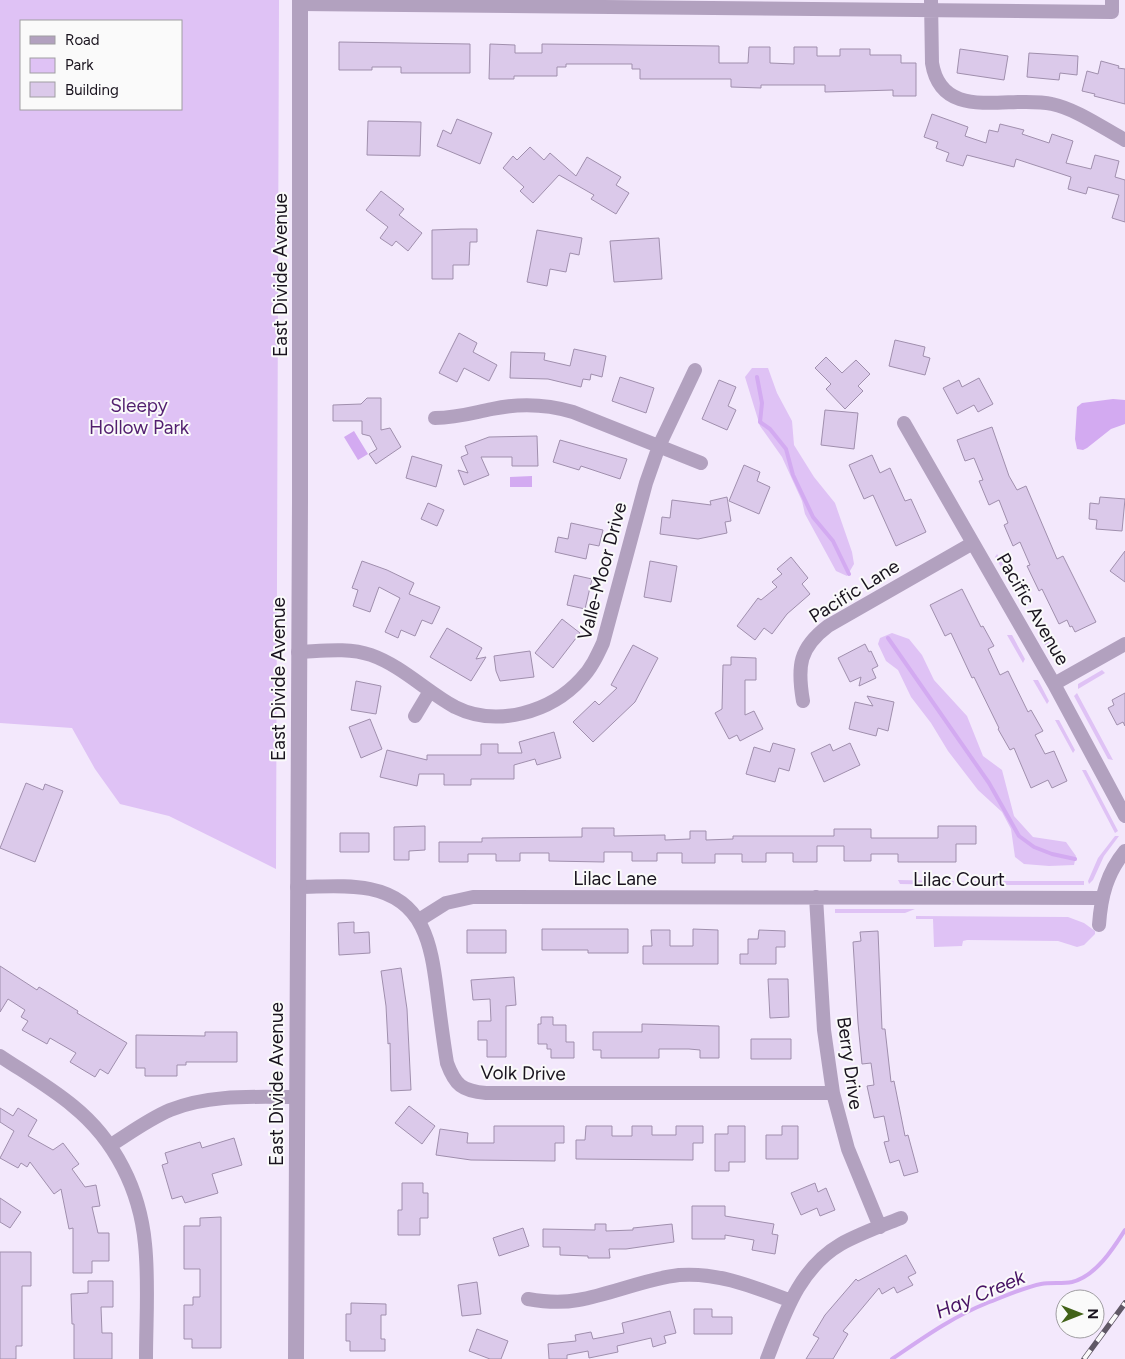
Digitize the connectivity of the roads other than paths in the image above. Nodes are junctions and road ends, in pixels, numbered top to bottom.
1 (300, 2) edge
2 (550, 4) edge
3 (732, 4) edge
4 (931, 5) edge
5 (1117, 8) edge
6 (1125, 140) edge
7 (695, 370) dead end
8 (435, 418) dead end
9 (904, 423) dead end
10 (659, 446) junction
11 (700, 463) dead end
12 (972, 543) junction
13 (1125, 644) edge
14 (298, 652) junction
15 (1054, 684) junction
16 (430, 691) junction
17 (804, 701) dead end
18 (415, 716) dead end
19 (1125, 816) edge
20 (1125, 851) edge
21 (297, 887) junction
22 (816, 896) junction
23 (1102, 898) junction
24 (419, 920) junction
25 (1099, 925) dead end
26 (0, 1056) edge
27 (833, 1093) junction
28 (296, 1097) junction
29 (111, 1145) junction
30 (901, 1218) dead end
31 (880, 1227) junction
32 (528, 1299) dead end
33 (790, 1302) junction
34 (146, 1359) edge
35 (296, 1359) edge
36 (767, 1359) edge

1 - 2 street
1 - 14 street, East Divide Avenue
2 - 3 street
3 - 4 street
4 - 5 street
4 - 6 street
7 - 10 street, Valle-Moor Drive
8 - 10 street
9 - 12 street, Pacific Avenue
10 - 11 street
10 - 16 street, Valle-Moor Drive
12 - 15 street, Pacific Avenue
12 - 17 street, Pacific Lane
13 - 15 street
14 - 16 street, Valle-Moor Drive
14 - 21 street, East Divide Avenue
15 - 19 street, Pacific Avenue
16 - 18 street
20 - 23 street
21 - 24 street, Volk Drive
21 - 28 street, East Divide Avenue
22 - 23 street, Lilac Court
22 - 24 street, Lilac Lane
22 - 27 street, Berry Drive
23 - 25 street
24 - 27 street, Volk Drive
26 - 29 street
27 - 31 street, Berry Drive
28 - 29 street
28 - 35 street, East Divide Avenue
29 - 34 street
30 - 31 street
31 - 33 street
32 - 33 street
33 - 36 street

